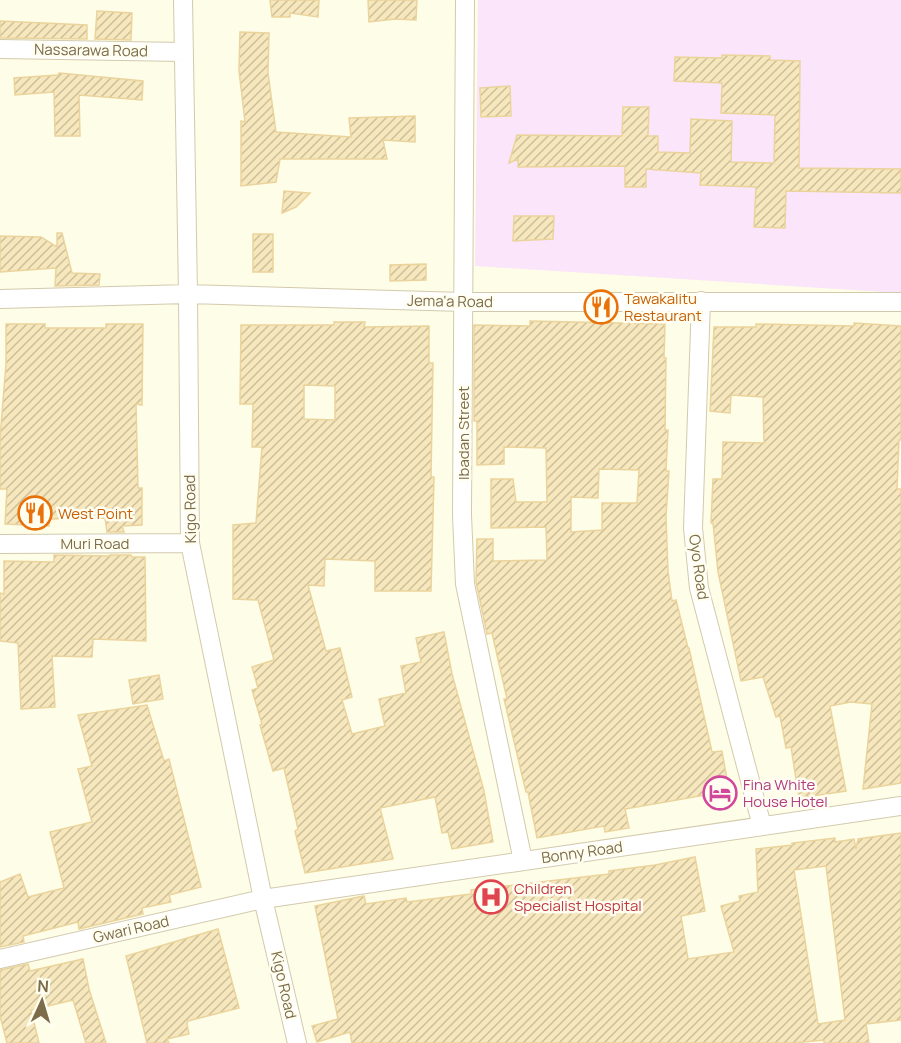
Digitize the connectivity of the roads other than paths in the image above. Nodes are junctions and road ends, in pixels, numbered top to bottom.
1 (183, 0) edge
2 (465, 0) edge
3 (0, 49) edge
4 (183, 52) junction
5 (188, 294) junction
6 (0, 299) edge
7 (701, 301) junction
8 (464, 302) junction
9 (901, 302) edge
10 (190, 543) junction
11 (0, 544) edge
12 (901, 806) edge
13 (762, 826) junction
14 (523, 861) junction
15 (263, 898) junction
16 (0, 959) edge
17 (297, 1043) edge

1 - 4 street, Kigo Road
2 - 8 street, Ibadan Street
3 - 4 street, Nassarawa Road
4 - 5 street, Kigo Road
5 - 6 street, Jema'a Road
5 - 8 street, Jema'a Road
5 - 10 street, Kigo Road
7 - 8 street, Jema'a Road
7 - 9 street, Jema'a Road
7 - 13 street, Oyo Road
8 - 14 street, Ibadan Street
10 - 11 street, Muri Road
10 - 15 street, Kigo Road
12 - 13 street, Bonny Road
13 - 14 street, Bonny Road
14 - 15 street, Bonny Road
15 - 16 street, Gwari Road
15 - 17 street, Kigo Road

